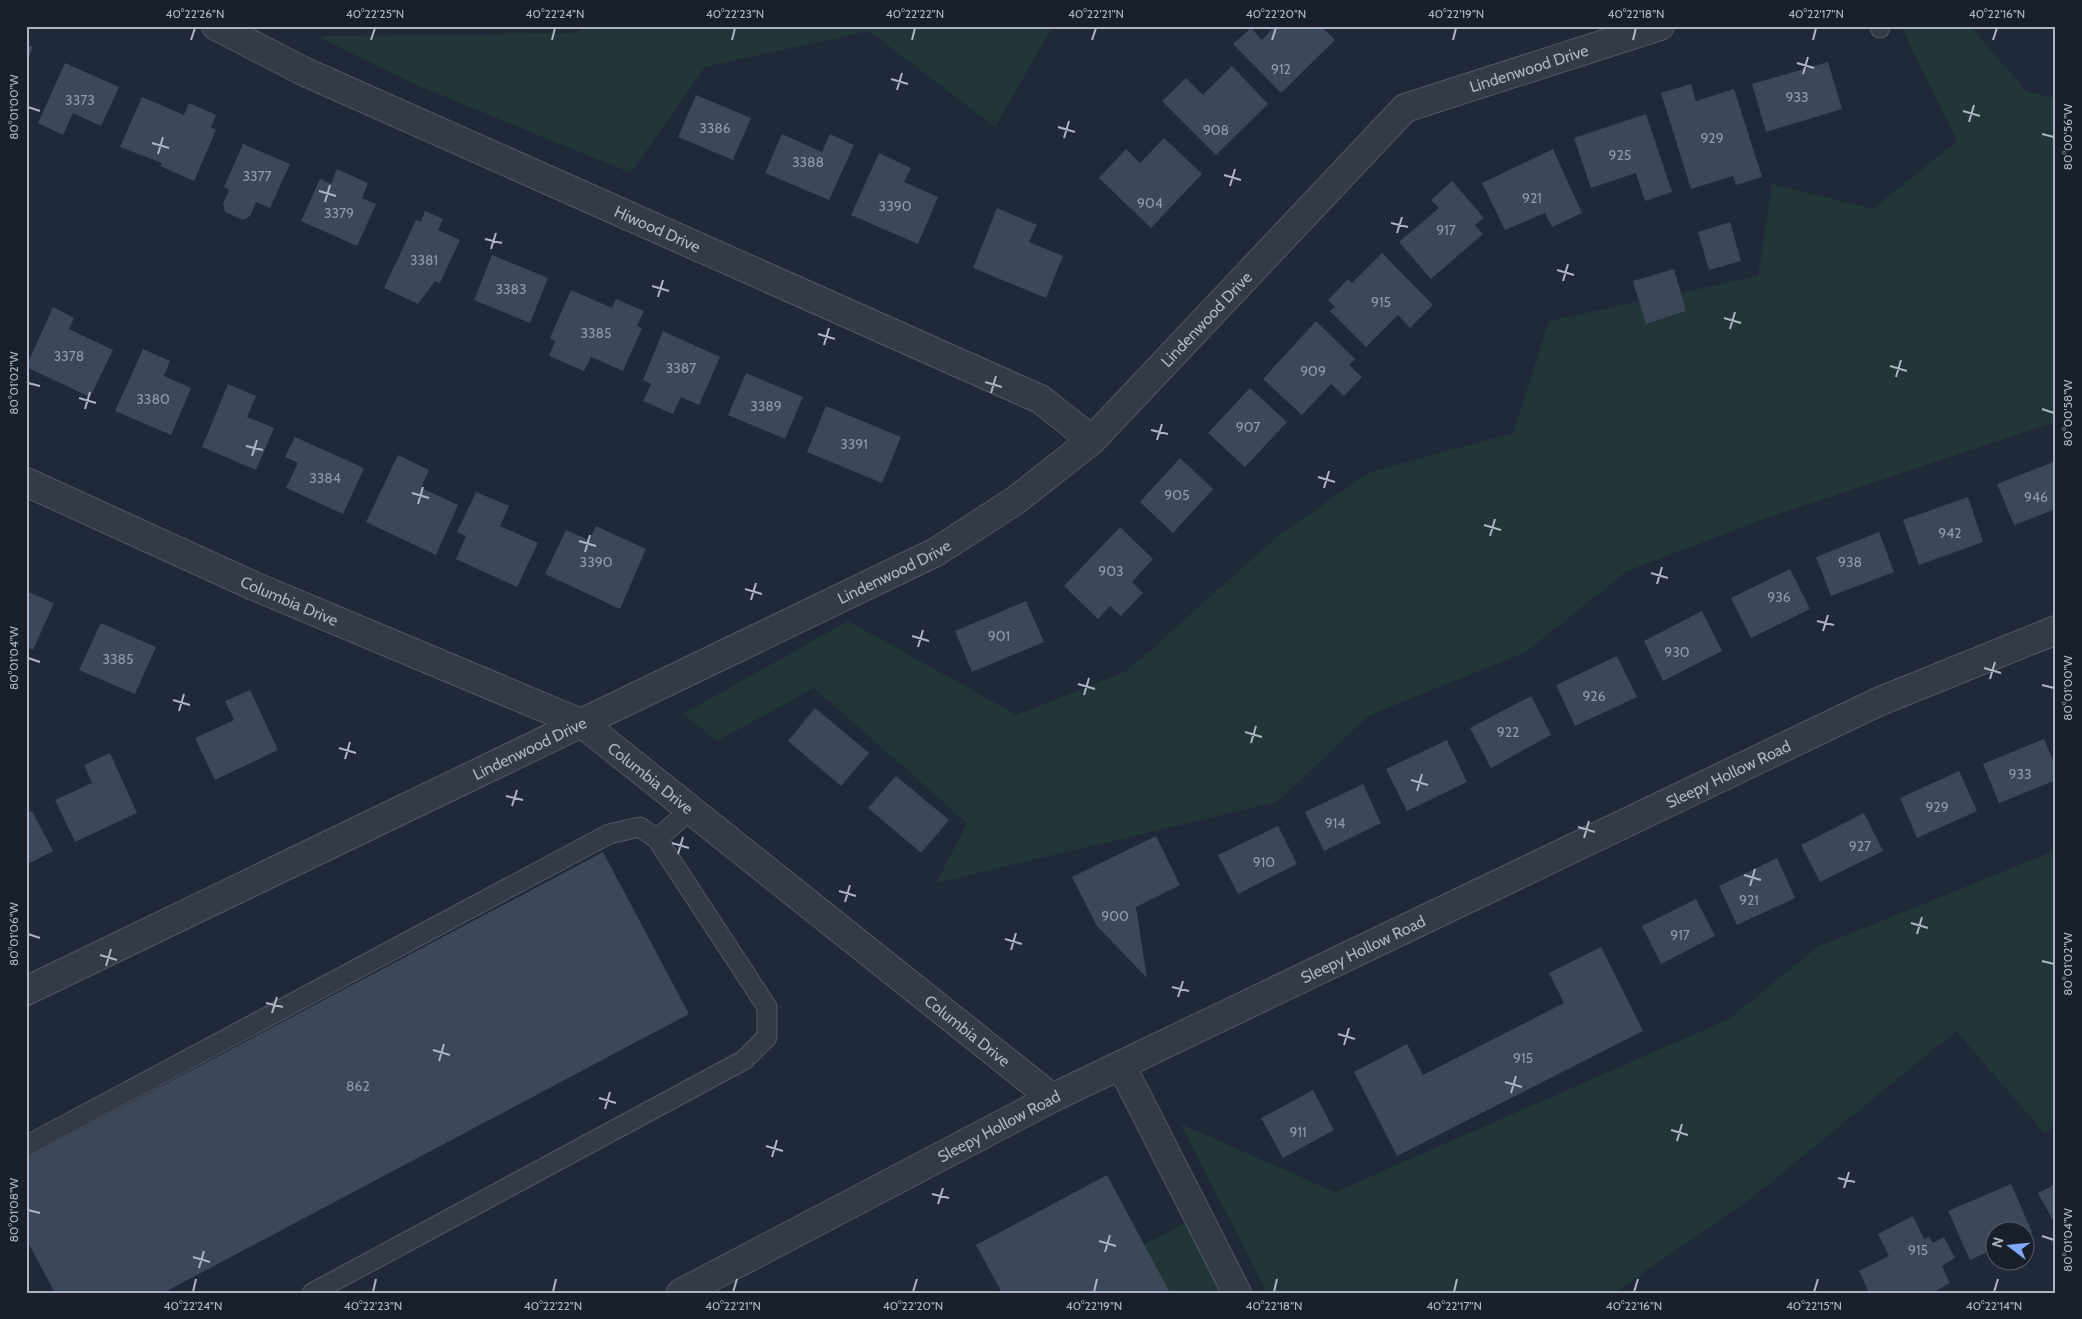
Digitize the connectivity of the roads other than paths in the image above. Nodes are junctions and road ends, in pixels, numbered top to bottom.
1 (216, 26) edge
2 (1660, 26) edge
3 (1092, 440) junction
4 (26, 482) edge
5 (2056, 630) edge
6 (583, 724) junction
7 (690, 810) junction
8 (657, 839) junction
9 (26, 992) edge
10 (1121, 1065) junction
11 (1052, 1098) junction
12 (26, 1146) edge
13 (312, 1293) edge
14 (681, 1293) edge
15 (1237, 1293) edge

1 - 3 street, Hiwood Drive
2 - 3 street, Lindenwood Drive
3 - 6 street, Lindenwood Drive
4 - 6 street, Columbia Drive
5 - 10 street, Sleepy Hollow Road
6 - 7 street, Columbia Drive
6 - 9 street, Lindenwood Drive
7 - 8 lane
7 - 11 street, Columbia Drive
8 - 12 lane
8 - 13 lane
10 - 11 street, Sleepy Hollow Road
10 - 15 street
11 - 14 street, Sleepy Hollow Road

